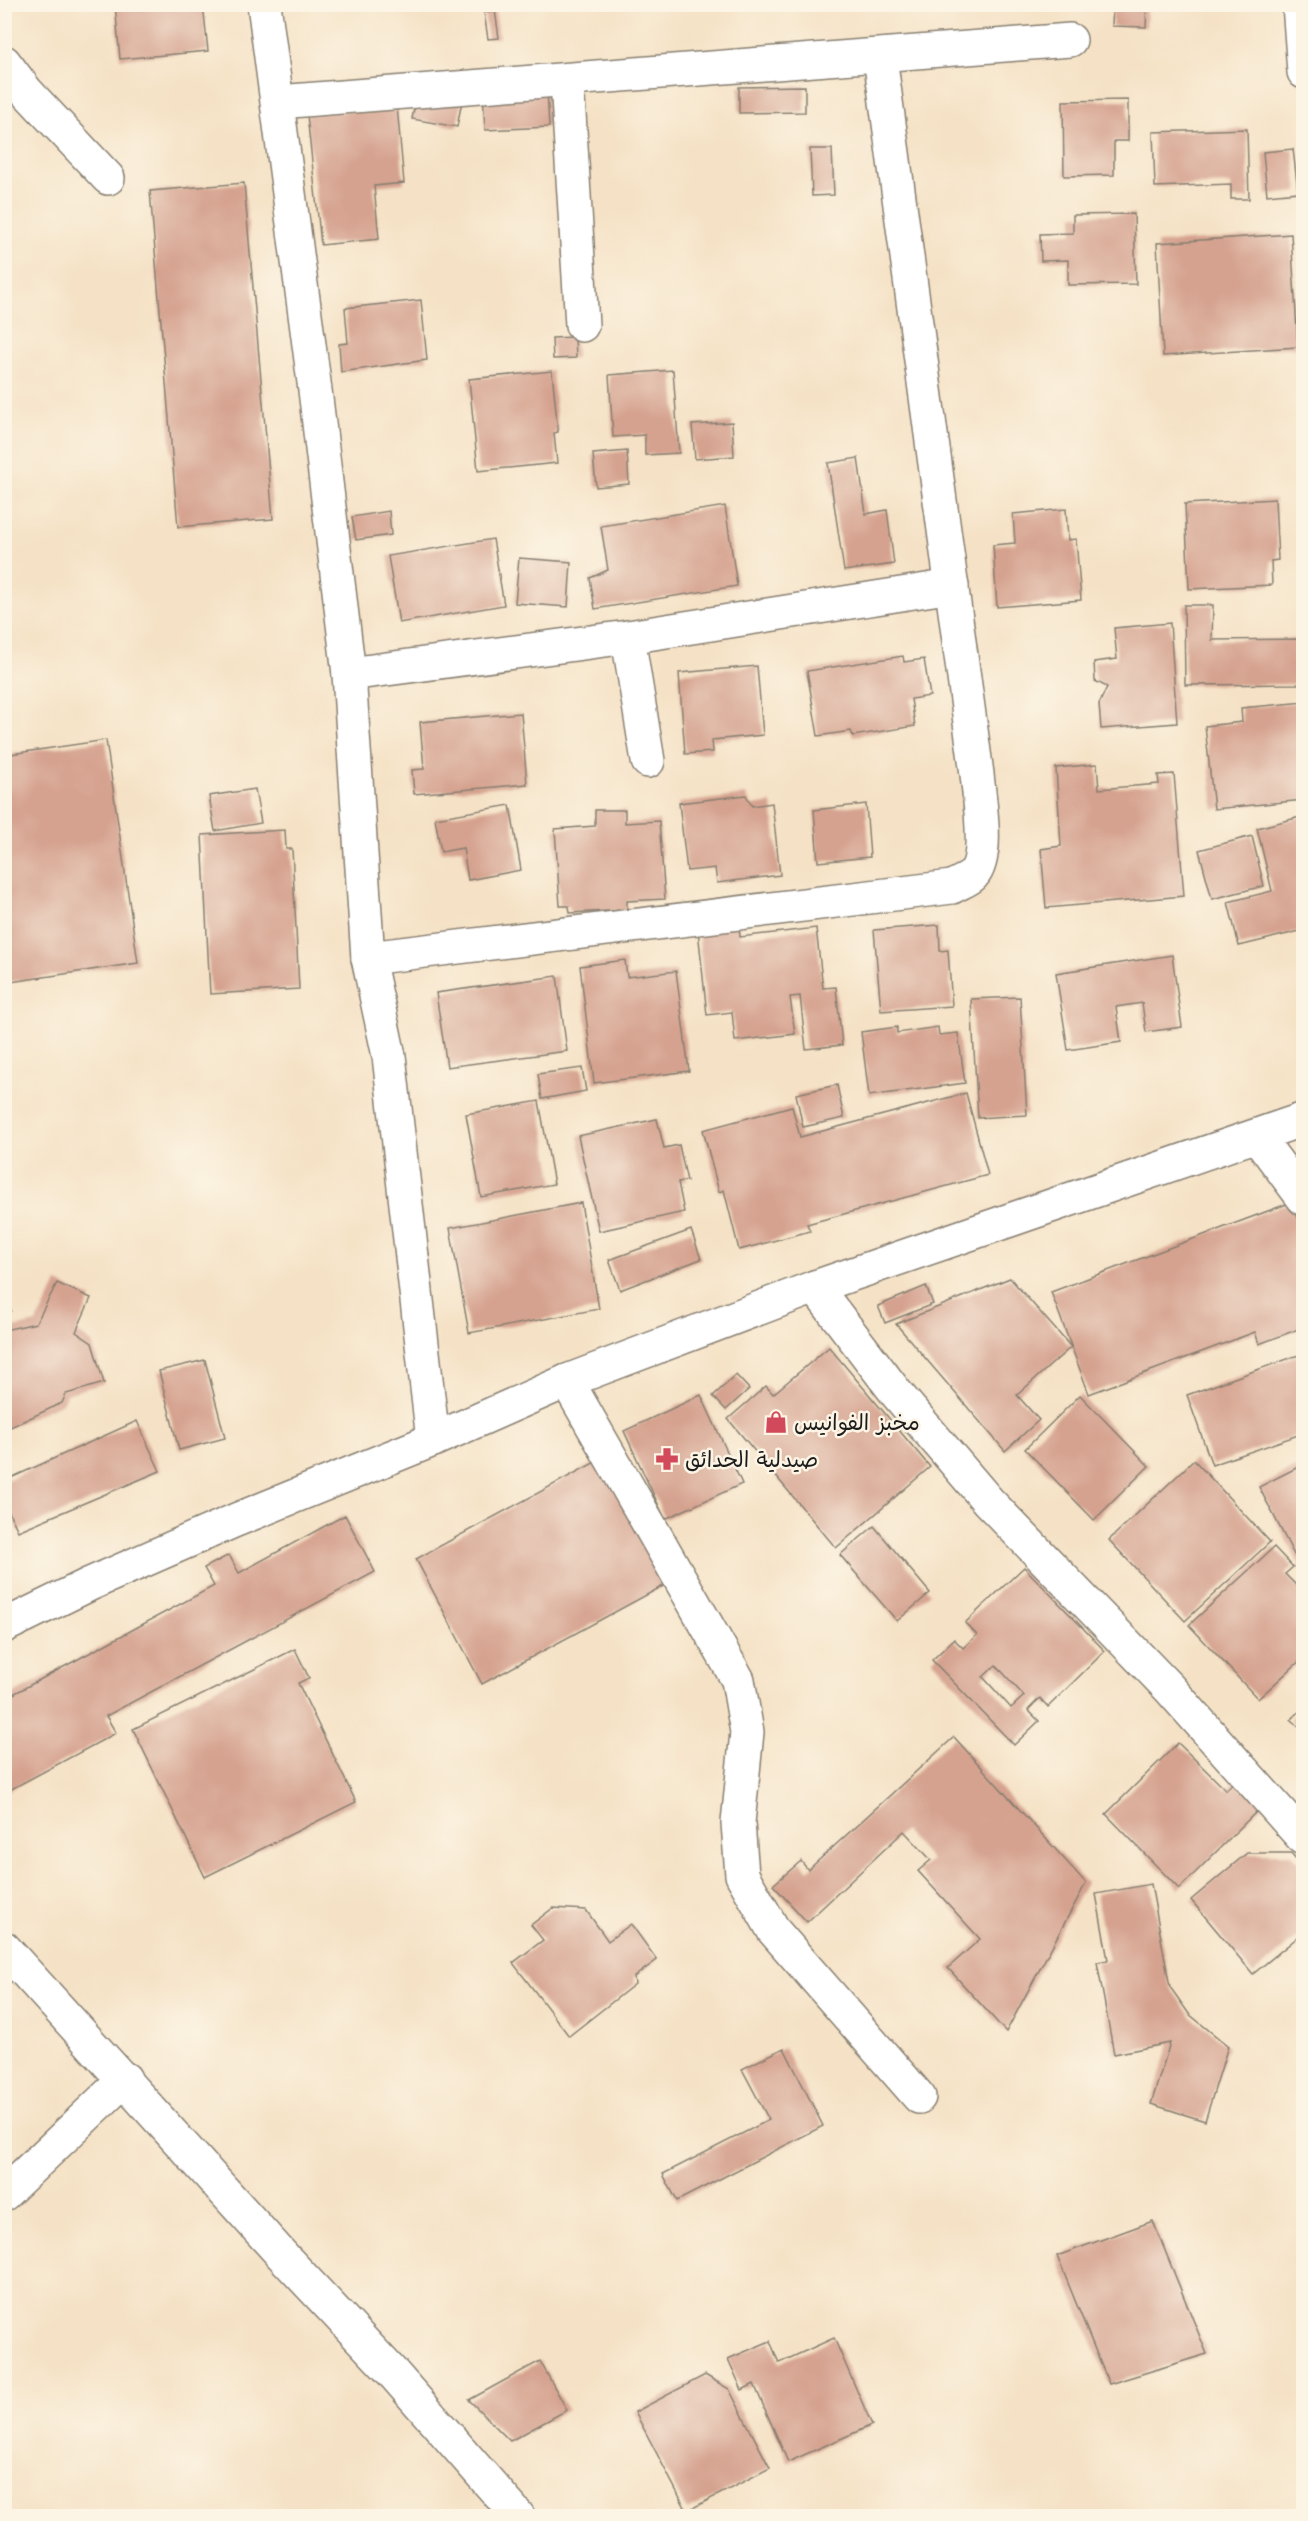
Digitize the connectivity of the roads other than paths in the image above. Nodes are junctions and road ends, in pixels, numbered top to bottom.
1 (264, 4) edge
2 (1299, 4) edge
3 (1070, 40) dead end
4 (880, 57) junction
5 (4, 62) edge
6 (1304, 72) edge
7 (567, 81) junction
8 (278, 102) junction
9 (108, 178) dead end
10 (582, 325) dead end
11 (951, 586) junction
12 (628, 637) junction
13 (349, 674) junction
14 (648, 761) dead end
15 (368, 958) junction
16 (1304, 1119) edge
17 (1257, 1136) junction
18 (1304, 1199) edge
19 (815, 1287) junction
20 (567, 1382) junction
21 (433, 1440) junction
22 (4, 1626) edge
23 (1304, 1839) edge
24 (4, 1948) edge
25 (125, 2079) junction
26 (919, 2097) dead end
27 (4, 2194) edge
28 (518, 2517) edge

1 - 8 street
2 - 6 street
3 - 4 street
4 - 7 street
4 - 11 street
5 - 9 street
7 - 8 street
7 - 10 street
8 - 13 street
11 - 12 street
11 - 15 street
12 - 13 street
12 - 14 street
13 - 15 street
15 - 21 street
16 - 17 street
17 - 18 street
17 - 19 street
19 - 20 street
19 - 23 street
20 - 21 street
20 - 26 street
21 - 22 street
24 - 25 street
25 - 27 street
25 - 28 street

